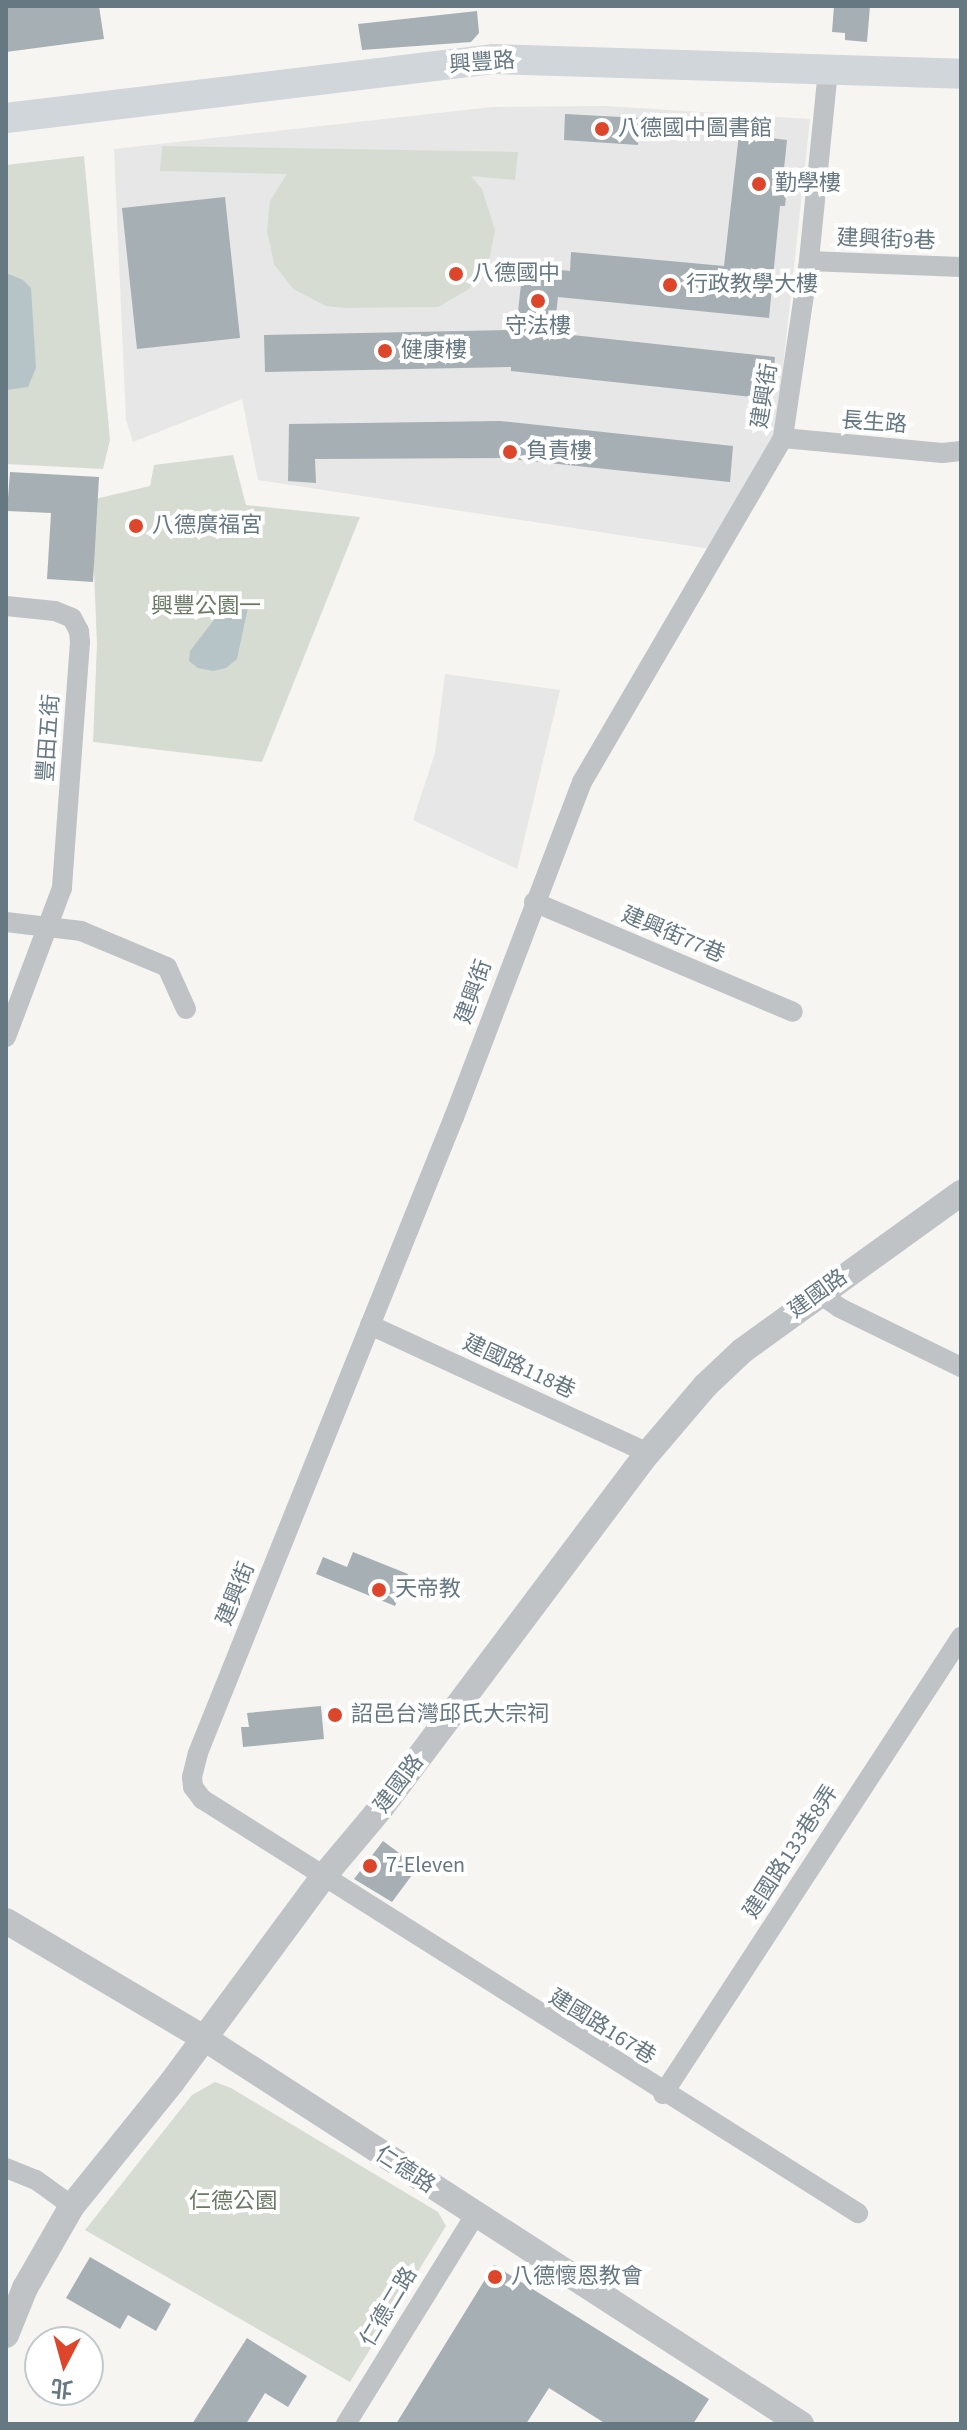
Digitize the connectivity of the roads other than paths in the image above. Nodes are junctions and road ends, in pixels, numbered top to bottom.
1 (828, 70) junction
2 (961, 74) edge
3 (6, 118) edge
4 (809, 261) junction
5 (961, 267) edge
6 (783, 438) junction
7 (961, 451) edge
8 (6, 606) edge
9 (534, 902) junction
10 (6, 922) edge
11 (49, 929) junction
12 (186, 1009) dead end
13 (793, 1012) dead end
14 (6, 1037) edge
15 (961, 1193) edge
16 (820, 1294) junction
17 (370, 1325) junction
18 (961, 1367) edge
19 (648, 1453) junction
20 (958, 1647) edge
21 (323, 1877) junction
22 (6, 1921) edge
23 (204, 2038) junction
24 (663, 2094) junction
25 (6, 2168) edge
26 (72, 2206) junction
27 (858, 2213) dead end
28 (475, 2215) junction
29 (6, 2335) edge
30 (346, 2424) edge
31 (801, 2424) edge

1 - 2 main road, 興豐路
1 - 3 main road, 興豐路
1 - 4 street, 建興街
4 - 5 street, 建興街9巷
4 - 6 street, 建興街
6 - 7 street, 長生路
6 - 9 street, 建興街
8 - 11 street, 豐田五街
9 - 13 street, 建興街77巷
9 - 17 street, 建興街
10 - 11 street
11 - 12 street
11 - 14 street
15 - 16 street, 建國路
16 - 18 street
16 - 19 street, 建國路
17 - 19 street, 建國路118巷
17 - 21 street, 建興街
19 - 21 street, 建國路
20 - 24 street, 建國路133巷8弄
21 - 23 street, 建國路
21 - 24 street, 建國路167巷
22 - 23 street, 仁德路
23 - 26 street, 建國路
23 - 28 street, 仁德路
24 - 27 street, 建國路167巷
25 - 26 street
26 - 29 street, 建國路
28 - 30 street, 仁德二路
28 - 31 street, 仁德路

